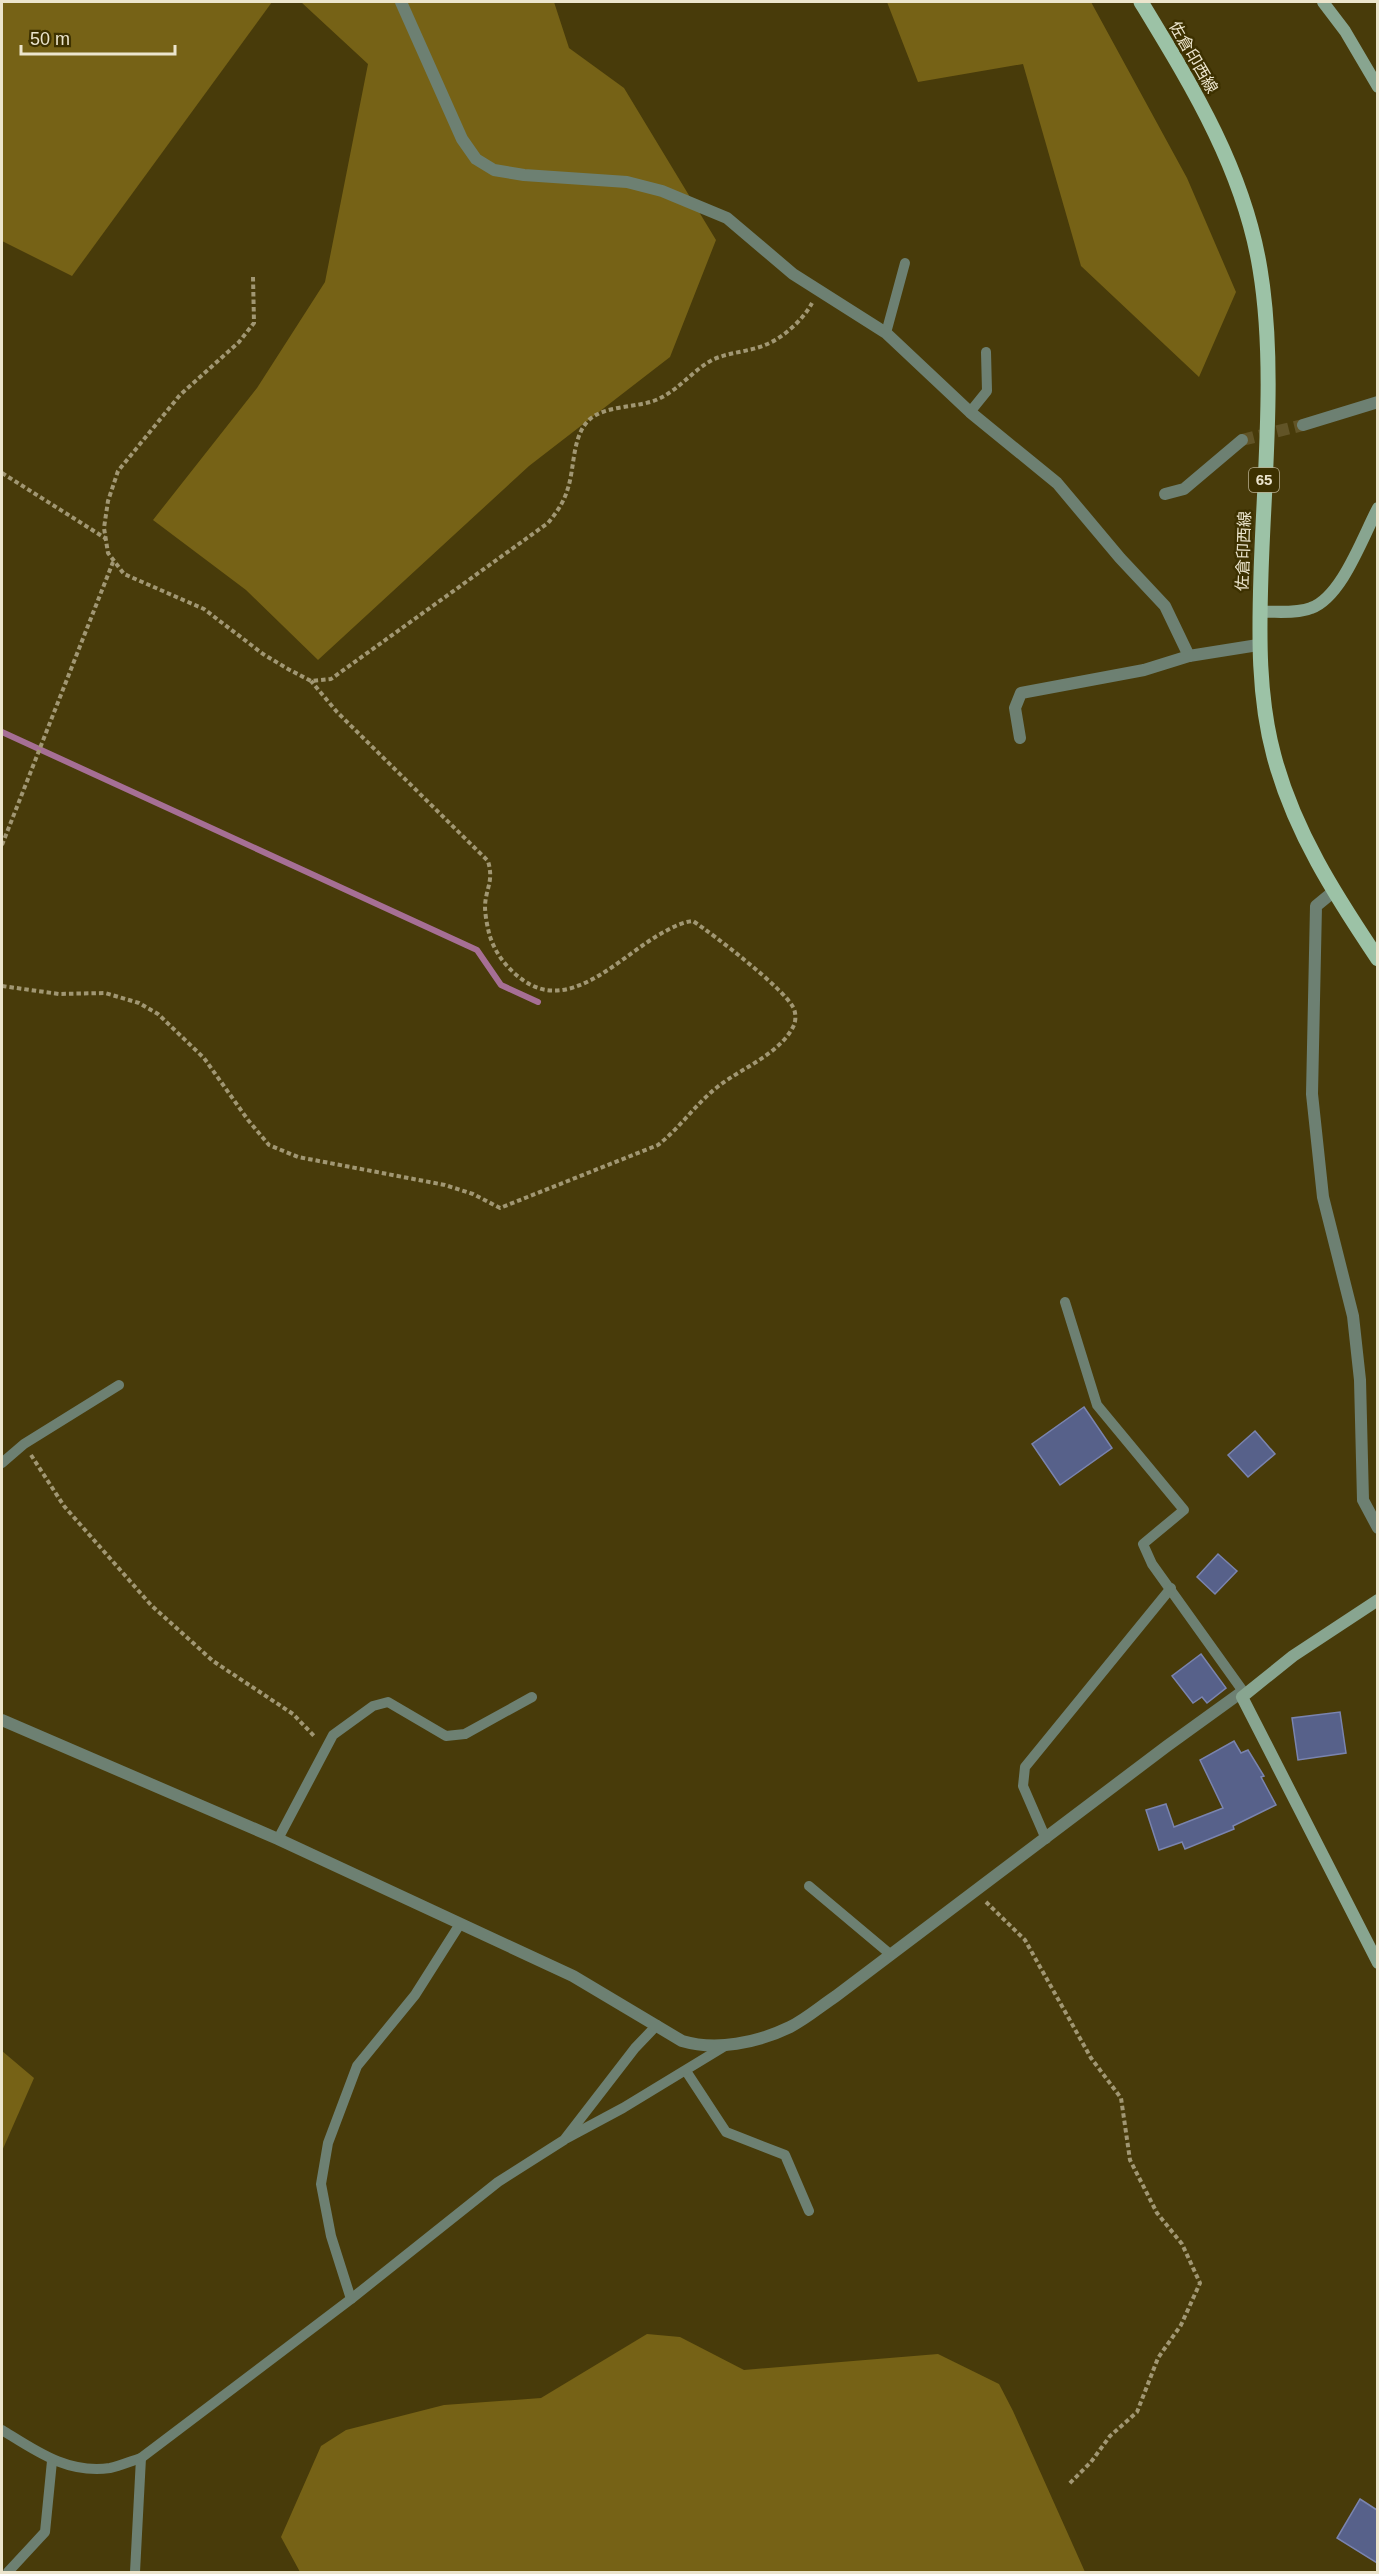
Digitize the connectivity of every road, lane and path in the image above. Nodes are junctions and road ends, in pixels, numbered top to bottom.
1 (402, 2) edge
2 (1141, 2) edge
3 (1323, 2) edge
4 (1377, 87) edge
5 (905, 263) dead end
6 (253, 277) dead end
7 (818, 292) junction
8 (886, 333) junction
9 (986, 352) dead end
10 (1377, 402) edge
11 (970, 412) junction
12 (1303, 425) tunnel mouth
13 (1242, 440) tunnel mouth
14 (2, 473) edge
15 (1165, 494) dead end
16 (1377, 508) edge
17 (106, 538) junction
18 (113, 562) junction
19 (1259, 612) junction
20 (1258, 645) junction
21 (1189, 656) junction
22 (311, 681) junction
23 (1020, 738) dead end
24 (2, 845) edge
25 (1332, 892) junction
26 (1377, 959) edge
27 (2, 987) edge
28 (1065, 1302) dead end
29 (119, 1385) dead end
30 (24, 1444) junction
31 (2, 1463) edge
32 (1377, 1528) edge
33 (1171, 1588) junction
34 (1377, 1600) edge
35 (1243, 1696) junction
36 (531, 1697) dead end
37 (2, 1720) edge
38 (326, 1750) junction
39 (278, 1839) junction
40 (1046, 1839) junction
41 (809, 1886) dead end
42 (975, 1891) junction
43 (460, 1924) junction
44 (890, 1954) junction
45 (1377, 1963) edge
46 (657, 2025) junction
47 (725, 2046) junction
48 (686, 2071) junction
49 (564, 2140) junction
50 (809, 2211) dead end
51 (351, 2299) junction
52 (2, 2430) edge
53 (141, 2458) junction
54 (52, 2461) junction
55 (1069, 2484) dead end
56 (8, 2572) edge
57 (135, 2572) edge

1 - 7 street
2 - 19 main road, 佐倉印西線 / 65
3 - 4 street
5 - 8 lane
6 - 17 path
7 - 8 street
7 - 22 path
8 - 11 street
9 - 11 lane
10 - 12 street
11 - 21 street
13 - 15 street
14 - 17 path
16 - 19 street
17 - 18 path
18 - 22 path
18 - 24 path
19 - 20 main road, 佐倉印西線 / 65
20 - 21 street
20 - 25 main road, 佐倉印西線 / 65
21 - 23 street
22 - 27 path
25 - 26 main road, 佐倉印西線 / 65
25 - 32 street
28 - 33 lane
29 - 30 lane
30 - 31 lane
30 - 38 path
33 - 35 lane
33 - 40 lane
34 - 35 street
35 - 40 street
35 - 45 street
36 - 38 lane
37 - 39 street
38 - 39 lane
39 - 43 street
40 - 42 street
41 - 44 lane
42 - 44 street
42 - 55 path
43 - 46 street
43 - 51 lane
44 - 47 street
46 - 47 street
46 - 49 lane
47 - 48 lane
48 - 49 lane
48 - 50 lane
49 - 51 lane
51 - 53 lane
52 - 54 lane
53 - 54 lane
53 - 57 lane
54 - 56 lane

